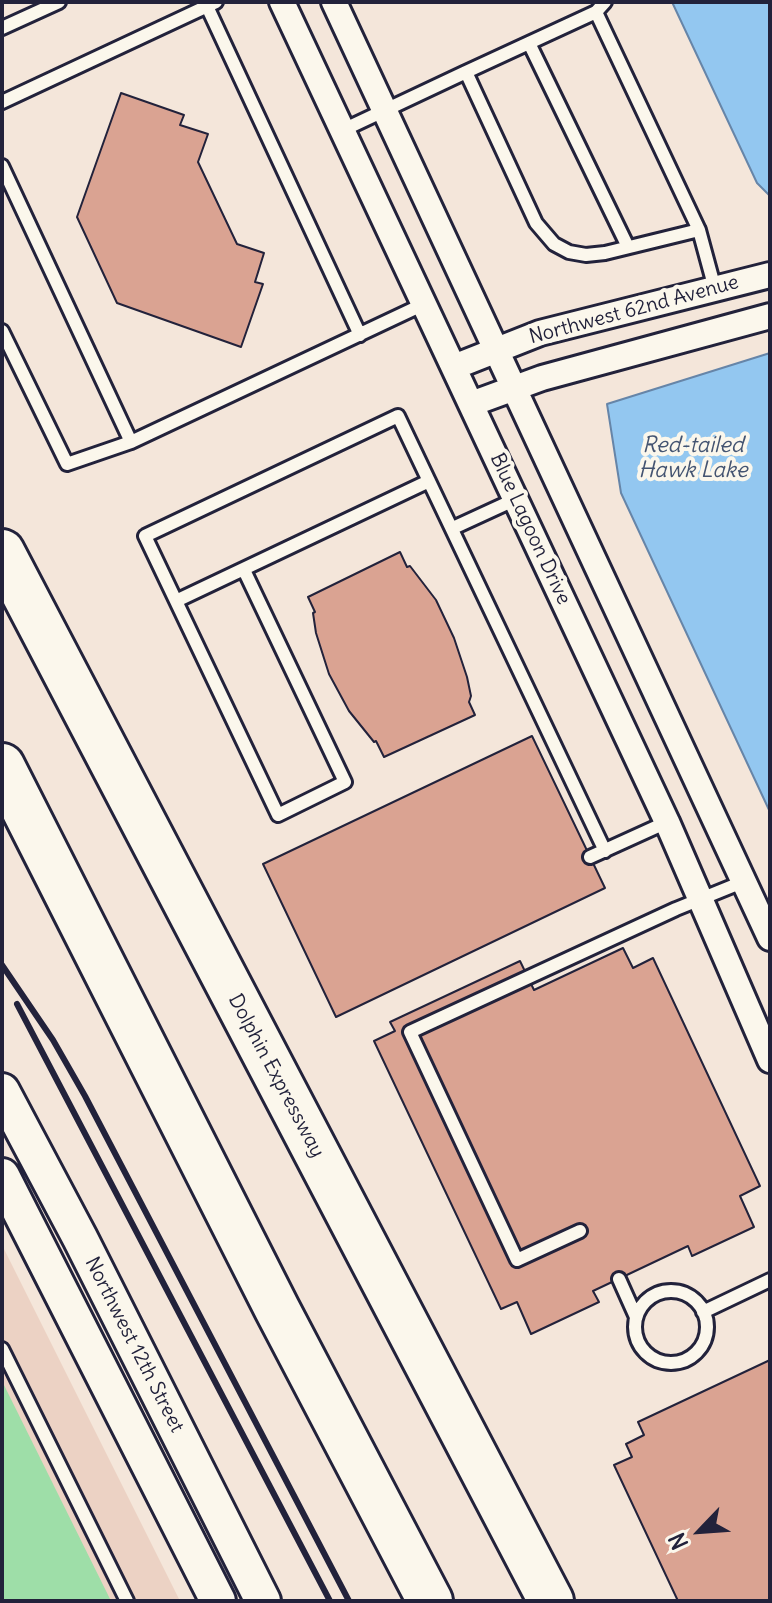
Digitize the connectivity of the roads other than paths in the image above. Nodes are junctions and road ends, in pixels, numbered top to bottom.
1 (59, 2) edge
2 (282, 2) edge
3 (334, 2) edge
4 (209, 3) edge
5 (600, 7) edge
6 (2, 28) edge
7 (529, 43) junction
8 (466, 72) junction
9 (2, 102) edge
10 (385, 110) junction
11 (343, 130) junction
12 (2, 166) edge
13 (699, 230) junction
14 (628, 247) junction
15 (770, 275) edge
16 (715, 289) junction
17 (424, 304) junction
18 (770, 316) edge
19 (2, 331) edge
20 (360, 335) junction
21 (498, 349) junction
22 (454, 367) junction
23 (515, 387) junction
24 (471, 404) junction
25 (131, 442) junction
26 (429, 481) junction
27 (516, 499) junction
28 (453, 528) junction
29 (2, 552) edge
30 (244, 570) junction
31 (176, 601) junction
32 (2, 766) edge
33 (667, 822) junction
34 (605, 851) junction
35 (590, 857) dead end
36 (745, 880) junction
37 (702, 898) junction
38 (770, 938) edge
39 (770, 1060) edge
40 (2, 1091) edge
41 (2, 1176) edge
42 (580, 1231) dead end
43 (619, 1279) dead end
44 (770, 1280) edge
45 (703, 1312) junction
46 (636, 1317) junction
47 (2, 1349) edge
48 (127, 1601) edge
49 (218, 1601) edge
50 (263, 1601) edge
51 (430, 1601) edge
52 (551, 1601) edge

1 - 6 lane
2 - 11 street, Blue Lagoon Drive
3 - 10 street
4 - 9 lane
4 - 20 lane
5 - 7 lane
5 - 13 lane
7 - 8 lane
7 - 14 lane
8 - 10 lane
8 - 14 lane
10 - 11 lane
10 - 21 street
11 - 17 street, Blue Lagoon Drive
12 - 25 lane
13 - 14 lane
13 - 16 lane
15 - 16 street, Northwest 62nd Avenue
16 - 21 street, Northwest 62nd Avenue
17 - 20 lane
17 - 22 street, Blue Lagoon Drive
18 - 23 street, Northwest 62nd Avenue
19 - 25 lane
20 - 25 lane
21 - 22 street, Northwest 62nd Avenue
21 - 23 street
22 - 24 street, Blue Lagoon Drive
23 - 24 street, Northwest 62nd Avenue
23 - 36 street
24 - 27 street, Blue Lagoon Drive
26 - 28 lane
26 - 30 lane
26 - 31 lane
27 - 28 lane
27 - 33 street, Blue Lagoon Drive
28 - 34 lane
29 - 52 highway, Dolphin Expressway
30 - 31 lane
30 - 31 lane
32 - 51 highway
33 - 34 lane
33 - 37 street, Blue Lagoon Drive
34 - 35 lane
36 - 37 lane
36 - 38 street
37 - 39 street, Blue Lagoon Drive
37 - 42 lane
40 - 50 main road, Northwest 12th Street
41 - 49 main road, Northwest 12th Street
43 - 46 lane
44 - 45 lane
45 - 46 lane
45 - 46 lane
47 - 48 lane

